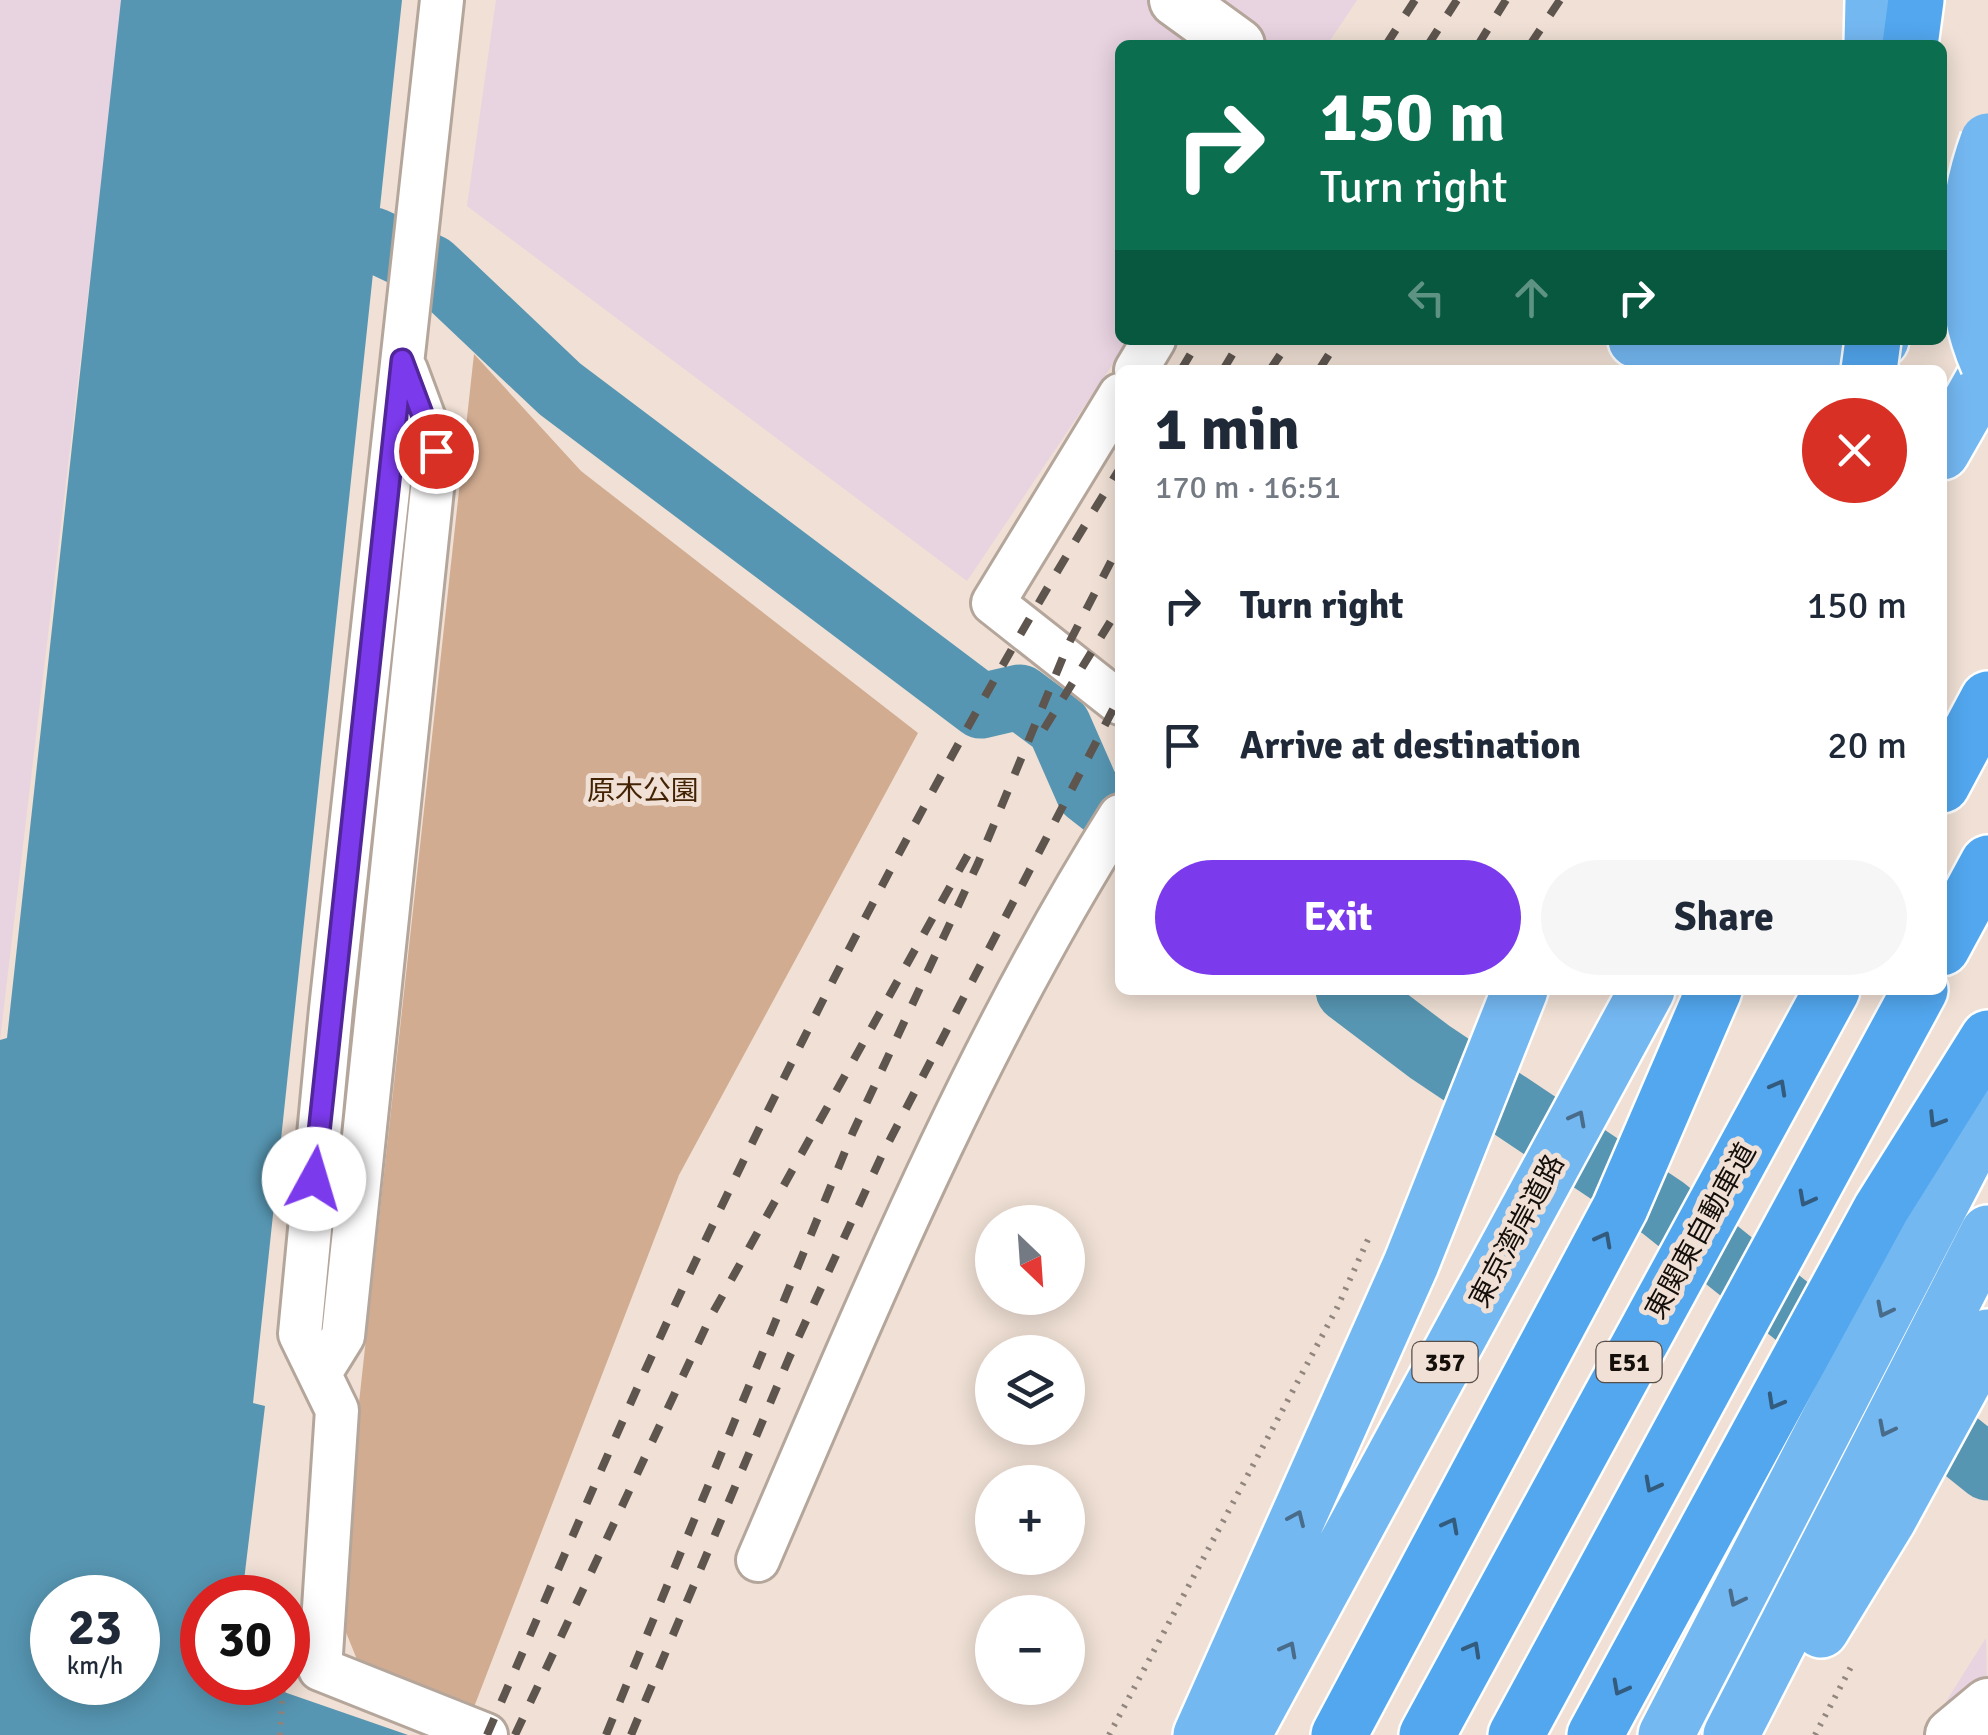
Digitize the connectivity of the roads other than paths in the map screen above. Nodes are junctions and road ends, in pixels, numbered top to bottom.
1 (442, 0) edge
2 (1176, 0) edge
3 (1873, 0) edge
4 (1916, 0) edge
5 (1231, 40) edge
6 (1872, 40) edge
7 (1911, 40) edge
8 (1988, 141) edge
9 (1988, 256) edge
10 (1947, 297) edge
11 (1625, 345) edge
12 (1648, 345) edge
13 (1865, 345) edge
14 (1641, 365) edge
15 (1988, 367) edge
16 (1115, 404) edge
17 (1947, 443) edge
18 (1988, 698) edge
19 (1115, 699) edge
20 (1947, 776) edge
21 (1114, 826) edge
22 (1988, 863) edge
23 (1947, 939) edge
24 (1518, 995) edge
25 (1558, 995) edge
26 (1644, 995) edge
27 (1712, 995) edge
28 (1829, 995) edge
29 (1917, 995) edge
30 (1988, 1038) edge
31 (1988, 1112) edge
32 (1984, 1241) edge
33 (1411, 1264) junction
34 (1988, 1337) edge
35 (758, 1560) dead end
36 (1988, 1705) edge
37 (486, 1735) edge
38 (1201, 1735) edge
39 (1243, 1735) edge
40 (1339, 1735) edge
41 (1427, 1735) edge
42 (1516, 1735) edge
43 (1595, 1735) edge
44 (1666, 1735) edge
45 (1731, 1735) edge
46 (1756, 1735) edge
47 (1952, 1735) edge

1 - 37 street
2 - 5 street
3 - 6 highway
4 - 7 highway
8 - 15 highway, bridge
9 - 10 highway
11 - 14 highway
12 - 13 highway
15 - 17 highway
16 - 19 street
18 - 20 highway
21 - 35 street
22 - 23 highway
24 - 33 highway
25 - 33 highway
39 -> 26 highway, 東京湾岸道路 / 357
40 -> 27 highway
41 -> 28 highway, 東関東自動車道 / E51
29 -> 42 highway, E51
30 -> 43 highway
31 -> 44 highway
32 -> 45 highway
38 -> 33 highway
34 - 46 highway
36 - 47 street

